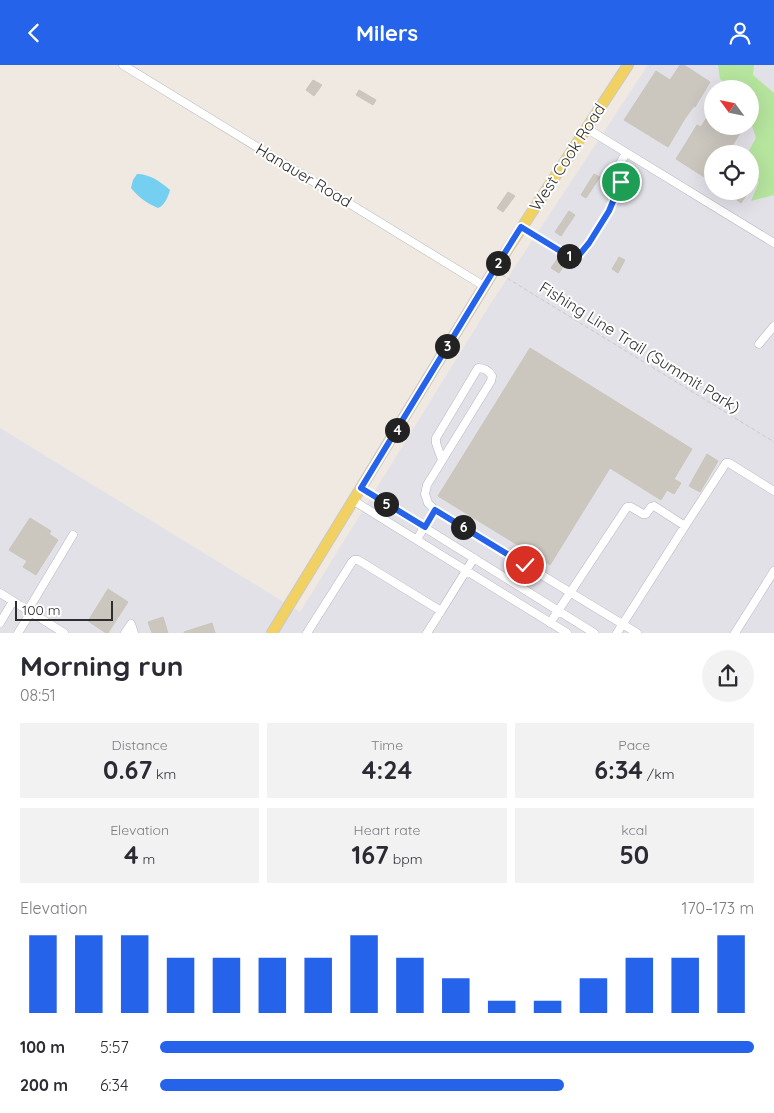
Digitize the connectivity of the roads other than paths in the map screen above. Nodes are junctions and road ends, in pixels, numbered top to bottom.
1 (124, 65) edge
2 (628, 65) edge
3 (586, 128) junction
4 (626, 153) junction
5 (521, 227) junction
6 (774, 243) edge
7 (484, 286) junction
8 (774, 326) edge
9 (759, 345) dead end
10 (442, 460) junction
11 (361, 488) junction
12 (774, 491) edge
13 (354, 501) junction
14 (435, 510) junction
15 (685, 526) junction
16 (425, 527) junction
17 (73, 535) dead end
18 (417, 539) junction
19 (474, 558) junction
20 (467, 570) junction
21 (774, 571) edge
22 (0, 593) edge
23 (570, 593) junction
24 (13, 601) junction
25 (30, 611) junction
26 (441, 611) junction
27 (558, 611) junction
28 (0, 623) edge
29 (550, 623) junction
30 (623, 625) junction
31 (18, 633) edge
32 (64, 633) edge
33 (125, 633) edge
34 (134, 633) edge
35 (272, 633) edge
36 (307, 633) edge
37 (427, 633) edge
38 (567, 633) edge
39 (594, 633) edge
40 (618, 633) edge
41 (637, 633) edge
42 (735, 633) edge

1 - 7 street, Hanauer Road
2 - 3 main road, West Cook Road
3 - 4 street
3 - 5 main road, West Cook Road
4 - 5 street
4 - 6 street
5 - 7 main road, West Cook Road
7 - 11 main road, West Cook Road
8 - 9 street
10 - 10 street
10 - 14 street
11 - 13 main road, West Cook Road
11 - 16 street
12 - 15 street
13 - 18 street
13 - 35 main road, West Cook Road
14 - 16 street
14 - 23 street
15 - 23 street
15 - 30 street
16 - 18 street
16 - 19 street
17 - 25 street
18 - 20 street
19 - 20 street
19 - 27 street
20 - 26 street
20 - 29 street
21 - 42 street
22 - 24 street
23 - 27 street
23 - 30 street
24 - 25 street
24 - 28 street
25 - 31 street
25 - 32 street
26 - 36 street
26 - 37 street
27 - 29 street
27 - 39 street
29 - 38 street
30 - 40 street
30 - 41 street
33 - 34 street

